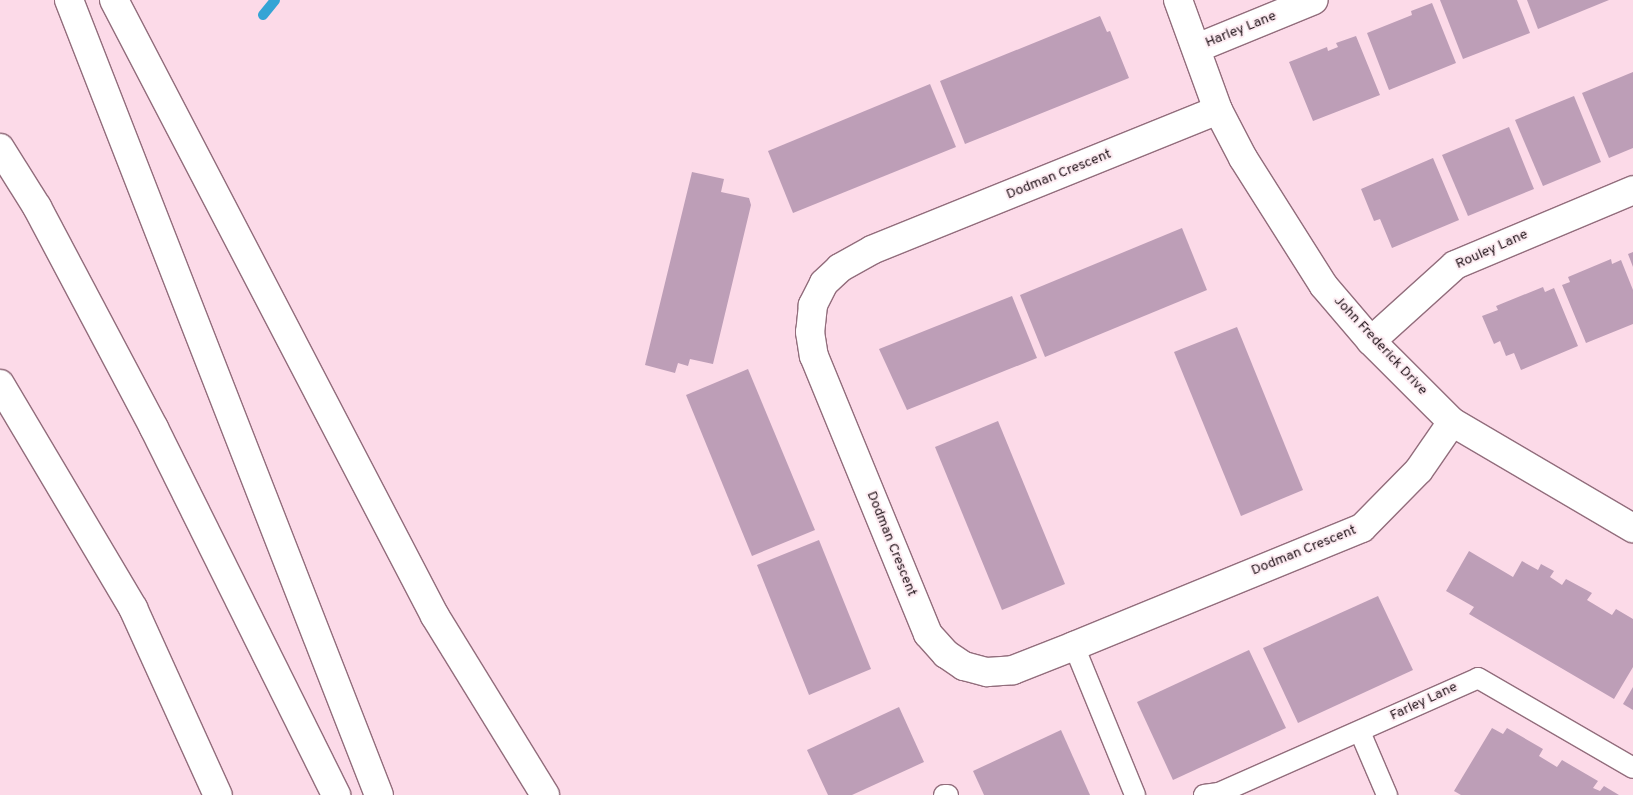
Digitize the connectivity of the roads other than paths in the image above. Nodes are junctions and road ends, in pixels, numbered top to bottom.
1 (69, 0) edge
2 (114, 0) edge
3 (1178, 0) edge
4 (1314, 0) edge
5 (1197, 48) junction
6 (1218, 110) junction
7 (0, 148) edge
8 (1633, 190) edge
9 (1371, 341) junction
10 (0, 384) edge
11 (1452, 422) junction
12 (1633, 528) edge
13 (1074, 646) junction
14 (1360, 732) junction
15 (1633, 768) edge
16 (1214, 794) edge
17 (218, 795) edge
18 (336, 795) edge
19 (379, 795) edge
20 (544, 795) edge
21 (944, 795) edge
22 (948, 795) edge
23 (1135, 795) edge
24 (1387, 795) edge

1 - 19 main road
2 - 20 main road
3 - 5 main road, John Frederick Drive
4 - 5 main road, Harley Lane
5 - 6 main road, John Frederick Drive
6 - 9 main road, John Frederick Drive
6 - 13 main road, Dodman Crescent
7 - 18 main road
8 - 9 main road, Rouley Lane
9 - 11 main road, John Frederick Drive
10 - 17 main road
11 - 12 main road, John Frederick Drive
11 - 13 main road, Dodman Crescent
13 - 23 lane
14 - 15 lane, Farley Lane
14 - 16 lane, Farley Lane
14 - 24 lane
21 - 22 lane

